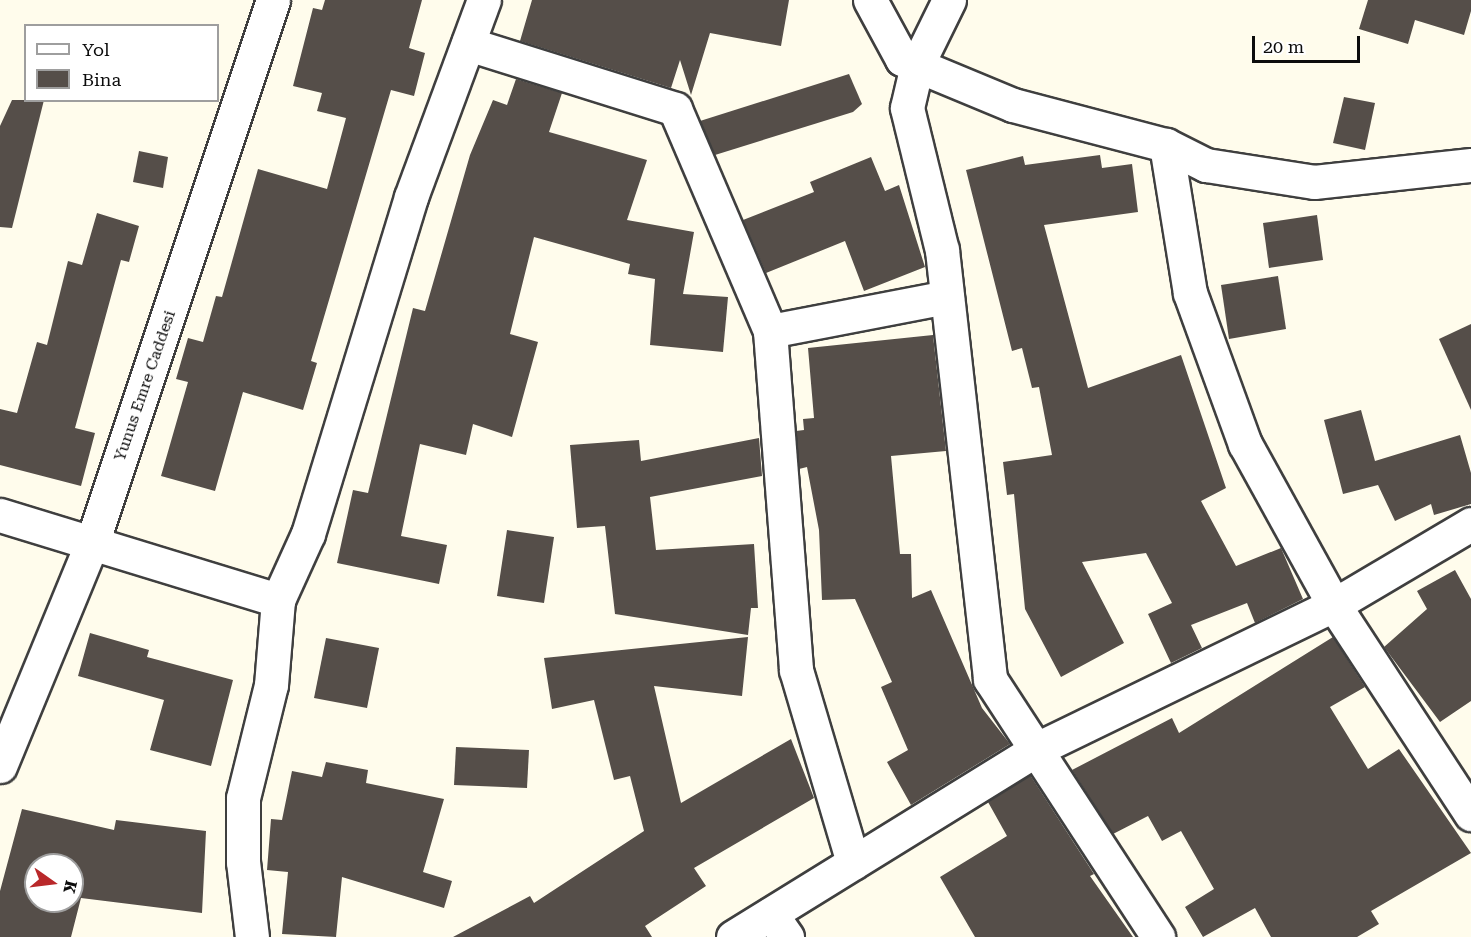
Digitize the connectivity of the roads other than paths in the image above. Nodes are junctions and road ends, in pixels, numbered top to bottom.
1 (273, 0) edge
2 (484, 0) edge
3 (870, 0) edge
4 (949, 0) edge
5 (468, 44) junction
6 (917, 65) junction
7 (1166, 145) junction
8 (1471, 165) edge
9 (946, 297) junction
10 (770, 332) junction
11 (0, 515) edge
12 (1471, 524) edge
13 (93, 540) junction
14 (278, 600) junction
15 (1334, 605) junction
16 (1039, 748) junction
17 (0, 766) edge
18 (1471, 814) edge
19 (853, 863) junction
20 (779, 926) edge
21 (252, 937) edge
22 (733, 937) edge
23 (1158, 937) edge

1 - 13 street, Yunus Emre Caddesi
2 - 5 street
3 - 6 street
4 - 6 street
5 - 10 street
5 - 14 street
6 - 7 street
6 - 9 street
7 - 8 street
7 - 15 street
9 - 10 street
9 - 16 street
10 - 19 street
11 - 13 street
12 - 15 street
13 - 14 street
13 - 17 street, Yunus Emre Caddesi
14 - 21 street
15 - 16 street
15 - 18 street
16 - 19 street
16 - 23 street
19 - 20 street
20 - 22 street

